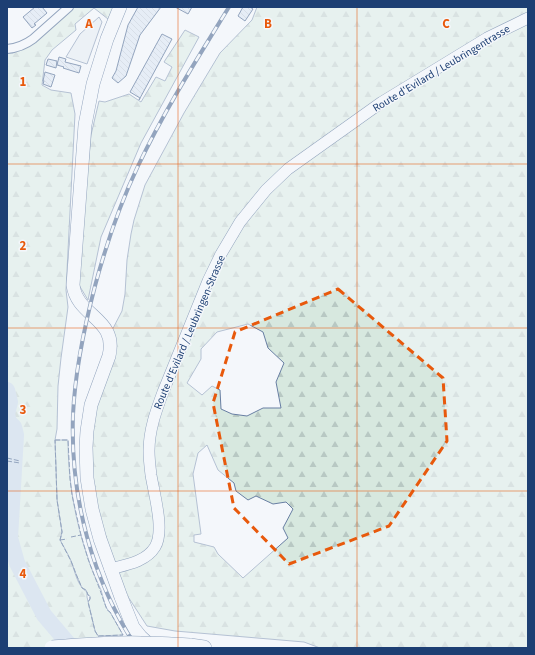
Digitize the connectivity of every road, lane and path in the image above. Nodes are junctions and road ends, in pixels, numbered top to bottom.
1 (68, 7) edge
2 (120, 7) edge
3 (528, 18) edge
4 (7, 49) edge
5 (356, 120) joint
6 (110, 569) junction
7 (125, 607) junction
8 (151, 642) edge
9 (197, 647) edge
10 (52, 648) edge

1 - 4 street
2 - 6 main road
3 - 5 street, Route d'Evilard / Leubringentrasse
5 - 6 street, Route d'Evilard / Leubringen-Strasse
6 - 7 main road
7 - 8 main road
7 - 8 main road
9 - 10 highway, bridge

